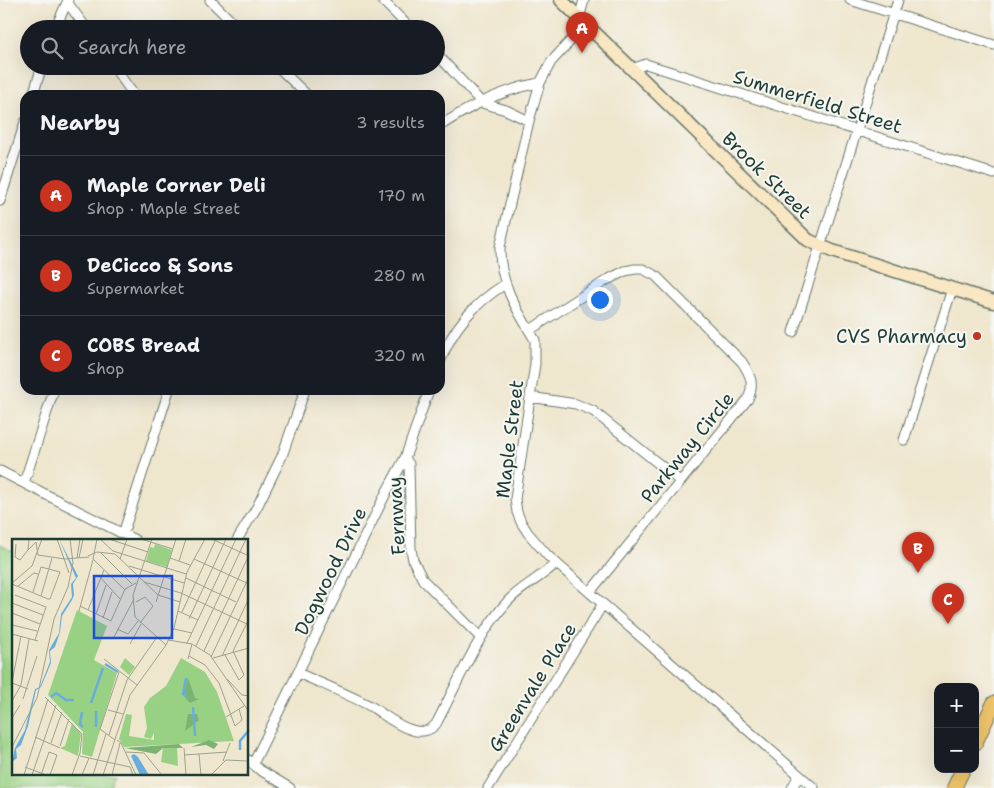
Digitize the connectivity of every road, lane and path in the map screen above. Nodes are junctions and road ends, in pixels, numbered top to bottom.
1 (210, 0) edge
2 (382, 0) edge
3 (560, 0) edge
4 (584, 0) edge
5 (850, 0) edge
6 (898, 0) edge
7 (68, 1) edge
8 (893, 14) junction
9 (579, 18) junction
10 (59, 20) edge
11 (81, 20) edge
12 (230, 20) edge
13 (402, 20) edge
14 (994, 45) edge
15 (445, 63) edge
16 (632, 69) junction
17 (39, 75) edge
18 (120, 75) edge
19 (286, 75) edge
20 (540, 83) junction
21 (35, 90) edge
22 (130, 90) edge
23 (302, 90) edge
24 (482, 104) junction
25 (529, 121) junction
26 (445, 123) edge
27 (857, 130) junction
28 (20, 138) edge
29 (994, 174) edge
30 (0, 201) edge
31 (819, 246) junction
32 (505, 284) junction
33 (952, 289) junction
34 (994, 302) edge
35 (530, 330) junction
36 (793, 332) dead end
37 (445, 348) edge
38 (52, 395) edge
39 (166, 395) edge
40 (303, 395) edge
41 (427, 395) edge
42 (530, 397) junction
43 (904, 440) dead end
44 (405, 458) junction
45 (0, 471) edge
46 (680, 480) junction
47 (24, 483) junction
48 (123, 534) junction
49 (133, 539) edge
50 (238, 539) edge
51 (556, 563) junction
52 (590, 592) junction
53 (603, 604) junction
54 (481, 638) junction
55 (298, 673) junction
56 (994, 703) edge
57 (979, 735) edge
58 (250, 762) edge
59 (961, 773) edge
60 (799, 775) junction
61 (290, 788) edge
62 (488, 788) edge
63 (792, 788) edge
64 (814, 788) edge
65 (954, 788) edge

1 - 12 street
2 - 13 street
3 - 9 street, Brook Street
4 - 9 street, Maple Street
5 - 8 street
6 - 8 street
7 - 10 street
7 - 11 street
8 - 14 street
8 - 27 street
9 - 16 street, Brook Street
9 - 20 street, Maple Street
15 - 24 street
16 - 27 street, Summerfield Street
16 - 31 street, Brook Street
17 - 21 street
18 - 22 street
19 - 23 street
20 - 24 street
20 - 25 street, Maple Street
24 - 25 street
24 - 26 street
25 - 32 street, Maple Street
27 - 29 street, Summerfield Street
27 - 31 street
28 - 30 street
31 - 33 street, Brook Street
31 - 36 street
32 - 35 street, Maple Street
32 - 37 street
33 - 34 street, Brook Street
33 - 43 street
35 - 42 street, Maple Street
35 - 46 street, Parkway Circle
38 - 47 street
39 - 48 street
40 - 50 street
41 - 44 street, Dogwood Drive
42 - 46 street
42 - 51 street, Maple Street
44 - 54 street, Fernway
44 - 55 street, Dogwood Drive
45 - 47 street
46 - 52 street, Parkway Circle
47 - 48 street
48 - 49 street
51 - 52 street, Maple Street
51 - 54 street
52 - 53 street, Maple Street
53 - 60 street, Maple Street
53 - 62 street, Greenvale Place
54 - 55 street
55 - 58 street, Dogwood Drive
56 - 57 main road
58 - 61 street
59 - 65 main road
60 - 63 street
60 - 64 street, Maple Street

